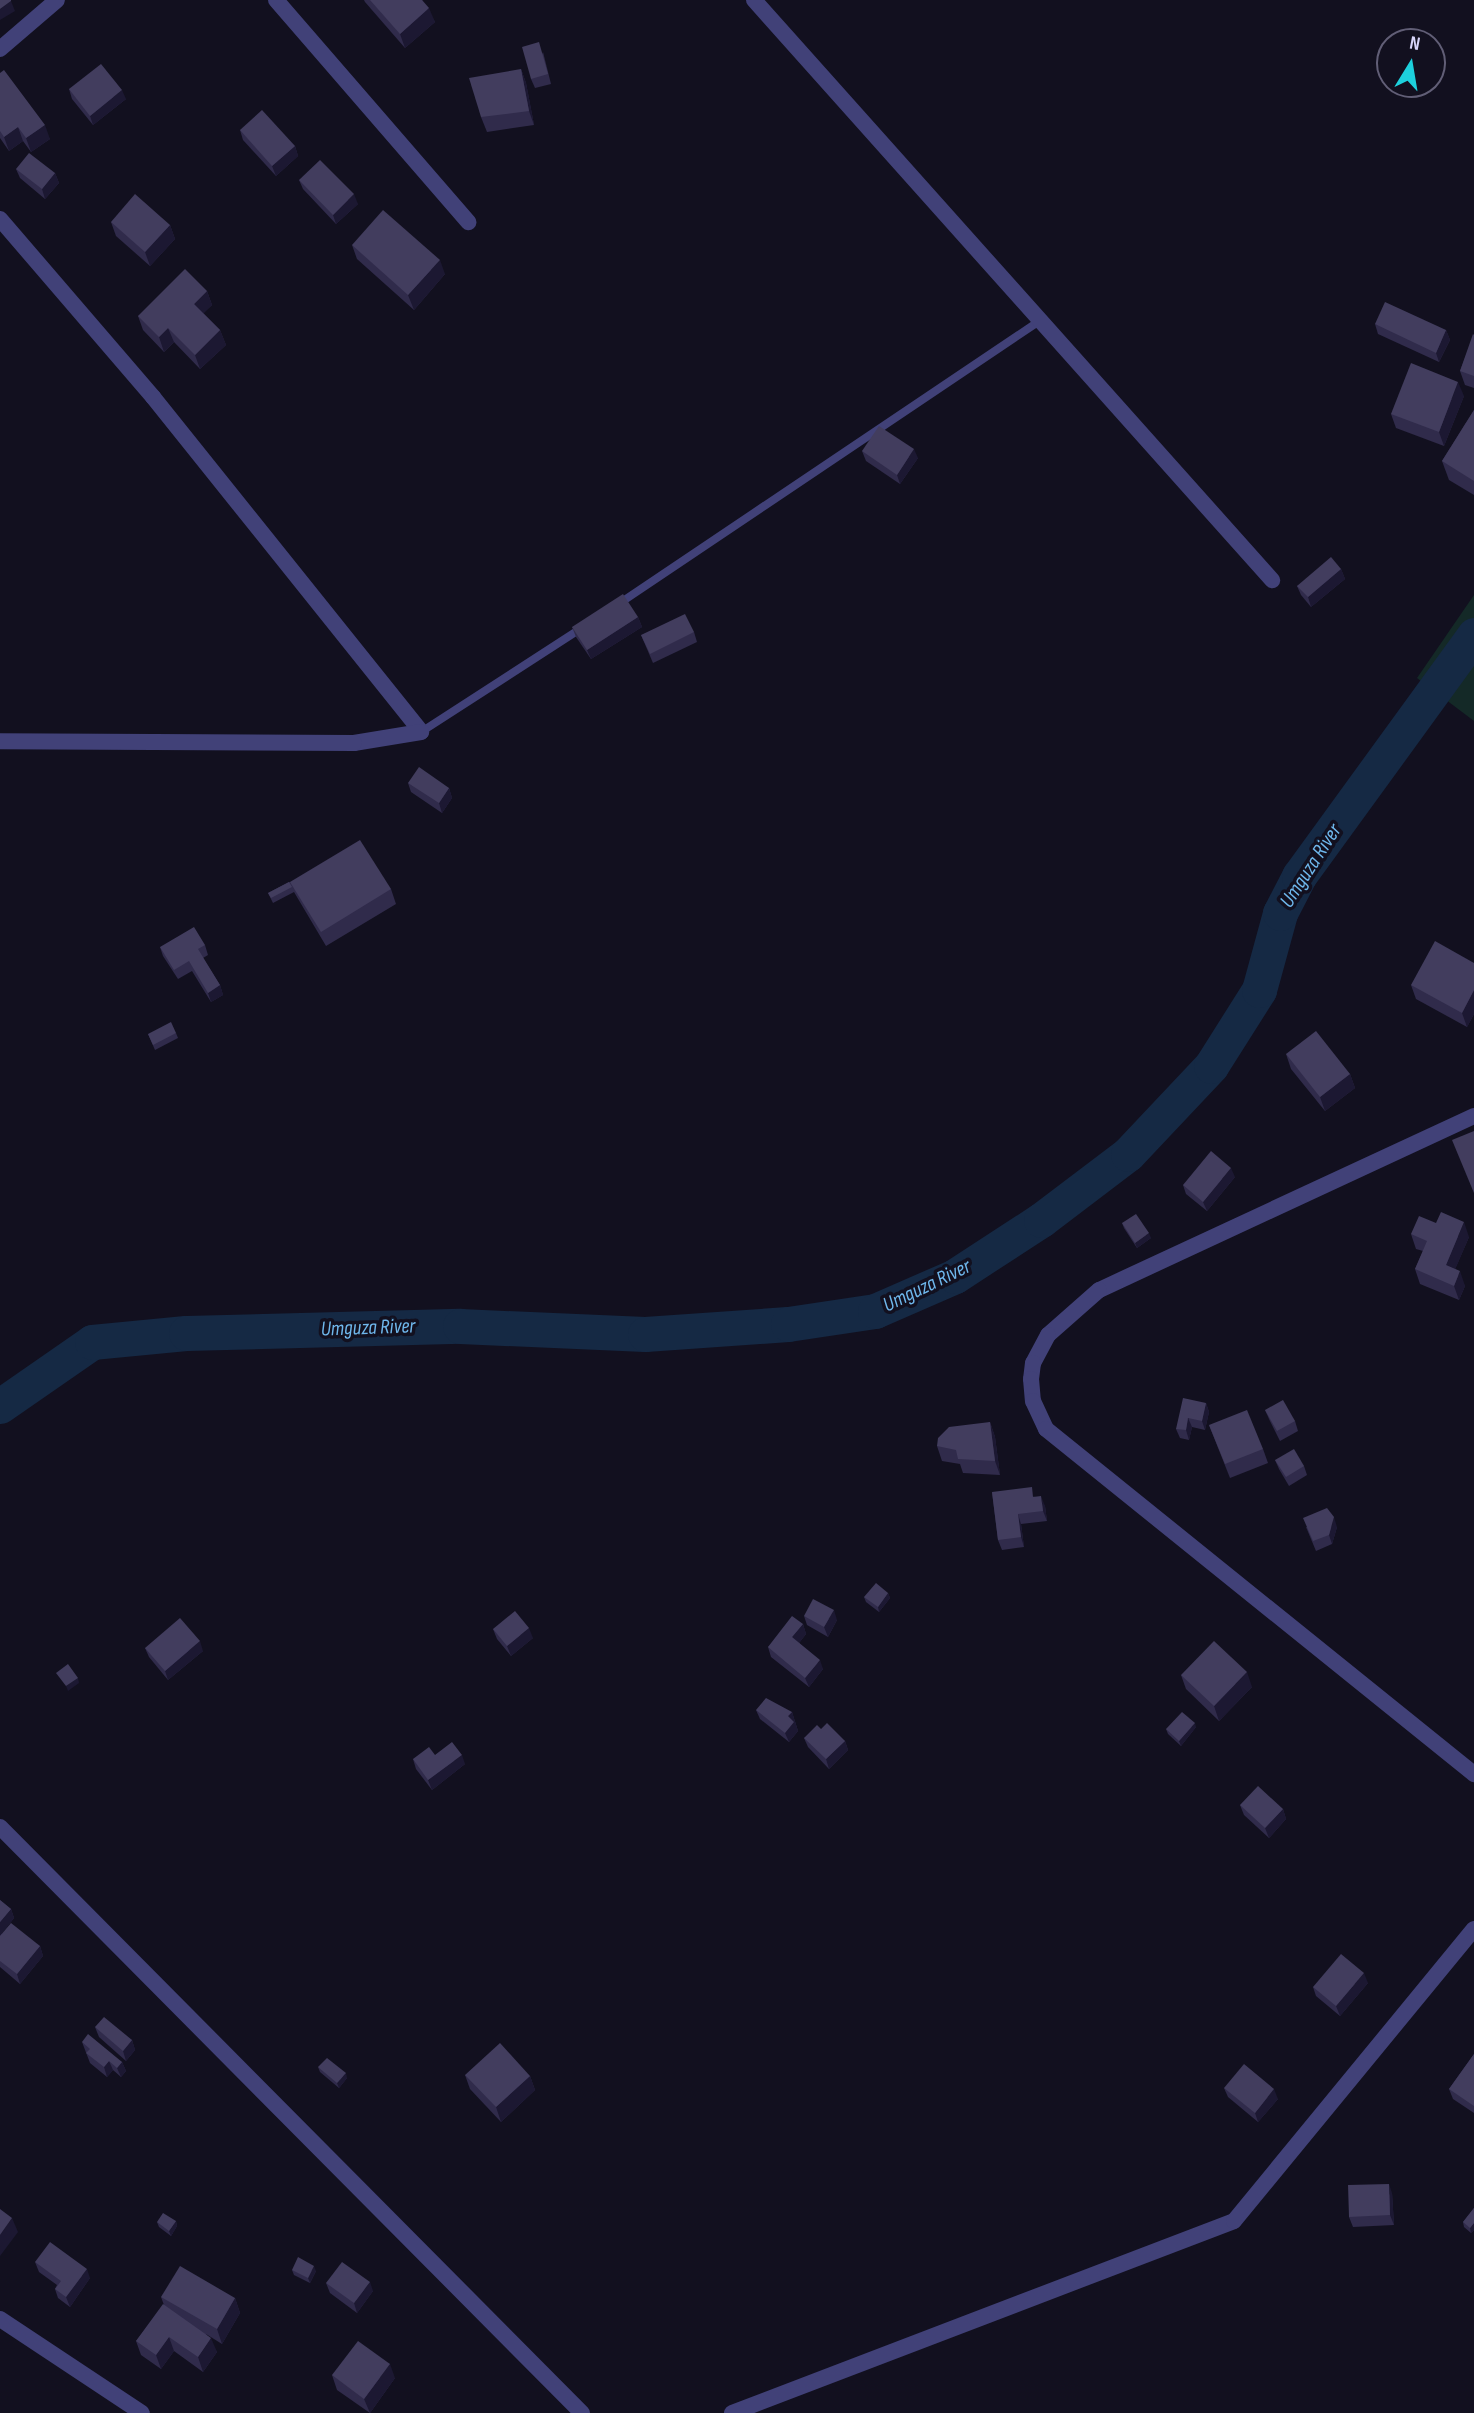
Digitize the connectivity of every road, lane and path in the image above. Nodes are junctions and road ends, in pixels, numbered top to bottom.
1 (57, 0) edge
2 (276, 0) edge
3 (754, 0) edge
4 (0, 49) edge
5 (0, 219) edge
6 (468, 222) dead end
7 (1038, 322) junction
8 (1272, 580) dead end
9 (608, 611) edge
10 (596, 618) edge
11 (421, 732) junction
12 (0, 741) edge
13 (1474, 1115) edge
14 (1474, 1774) edge
15 (0, 1827) edge
16 (1474, 1929) edge
17 (0, 2319) edge
18 (142, 2413) edge
19 (582, 2413) edge
20 (732, 2413) edge

1 - 4 street
2 - 6 street
3 - 7 street
5 - 11 street
7 - 8 street
7 - 9 lane
10 - 11 lane
11 - 12 street
13 - 14 street
15 - 19 street
16 - 20 street
17 - 18 street

